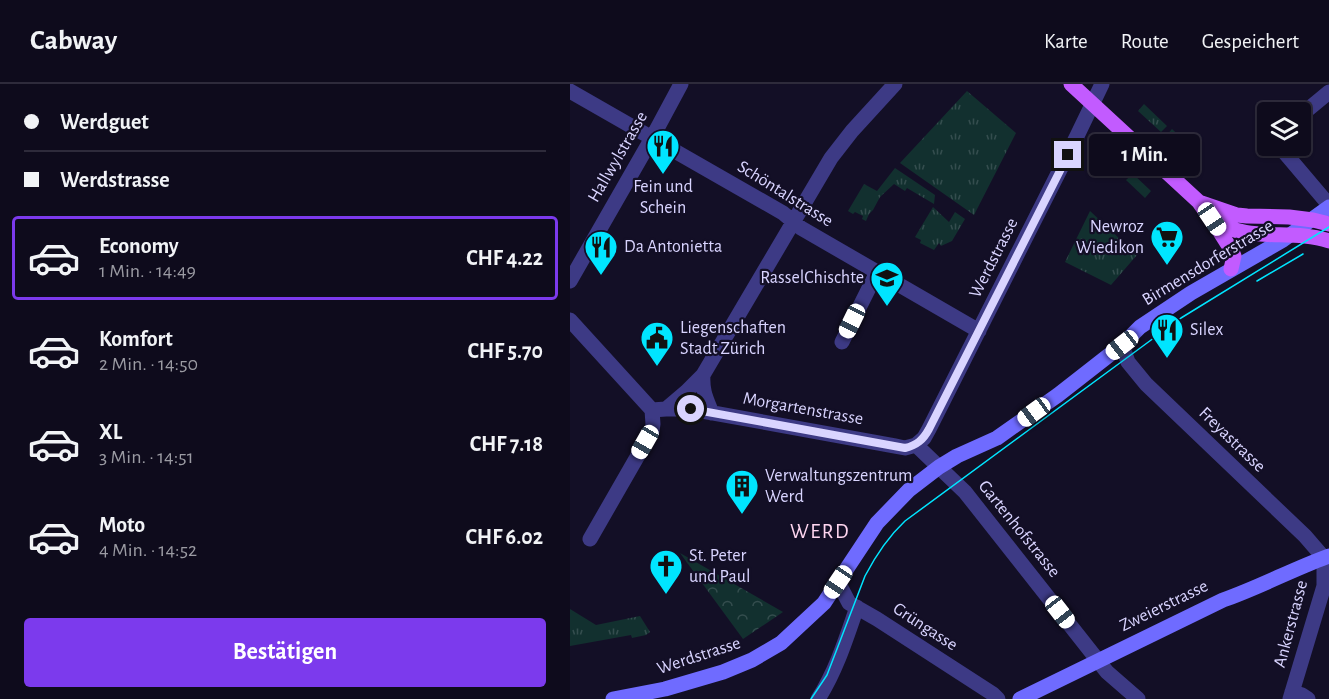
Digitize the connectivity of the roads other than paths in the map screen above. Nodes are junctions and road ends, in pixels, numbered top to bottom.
1 (681, 84) edge
2 (895, 84) edge
3 (1071, 84) edge
4 (1102, 84) edge
5 (570, 91) edge
6 (1329, 92) edge
7 (1093, 104) junction
8 (1311, 107) edge
9 (652, 138) junction
10 (1286, 156) edge
11 (1198, 202) junction
12 (1329, 206) edge
13 (1212, 219) junction
14 (1313, 220) junction
15 (794, 222) junction
16 (1329, 224) edge
17 (1291, 235) junction
18 (1329, 241) edge
19 (1231, 269) junction
20 (877, 272) junction
21 (570, 281) edge
22 (570, 320) edge
23 (979, 331) junction
24 (842, 342) dead end
25 (1122, 345) junction
26 (703, 375) junction
27 (659, 409) junction
28 (712, 413) junction
29 (916, 445) junction
30 (939, 467) junction
31 (590, 539) dead end
32 (1326, 557) edge
33 (838, 582) junction
34 (857, 607) junction
35 (1098, 660) junction
36 (1291, 696) edge
37 (613, 699) edge
38 (818, 699) edge
39 (998, 699) edge
40 (1020, 699) edge
41 (1137, 699) edge
42 (1308, 699) edge

1 - 9 street, Hallwylstrasse
2 - 15 street
3 - 7 main road
4 - 7 street, Werdstrasse
5 - 9 street, Schöntalstrasse
6 - 8 street
7 - 11 main road
7 - 23 street, Werdstrasse
9 - 15 street, Schöntalstrasse
9 - 21 street, Hallwylstrasse
10 - 12 street
11 - 13 main road
11 - 14 main road
12 - 14 street, Birmensdorferstrasse
13 - 17 main road
13 - 19 main road
14 - 16 main road
14 - 17 street, Birmensdorferstrasse
15 - 20 street, Schöntalstrasse
15 - 26 street
17 - 18 main road
17 - 19 street, Birmensdorferstrasse
19 - 25 street, Birmensdorferstrasse
20 - 23 street, Schöntalstrasse
20 - 24 street
22 - 27 street
23 - 29 street, Werdstrasse
25 - 30 street, Birmensdorferstrasse
25 - 32 street, Freyastrasse
26 - 27 street
26 - 28 street
27 - 28 street, Morgartenstrasse
27 - 31 street
28 - 29 street, Morgartenstrasse
29 - 30 street
30 - 33 street, Birmensdorferstrasse
30 - 35 street, Gartenhofstrasse
32 - 35 street, Zweierstrasse
32 - 36 street, Ankerstrasse
33 - 34 street, Grüngasse
33 - 37 street, Werdstrasse
34 - 38 street
34 - 39 street, Grüngasse
35 - 40 street, Zweierstrasse
35 - 41 street, Gartenhofstrasse
36 - 42 street

